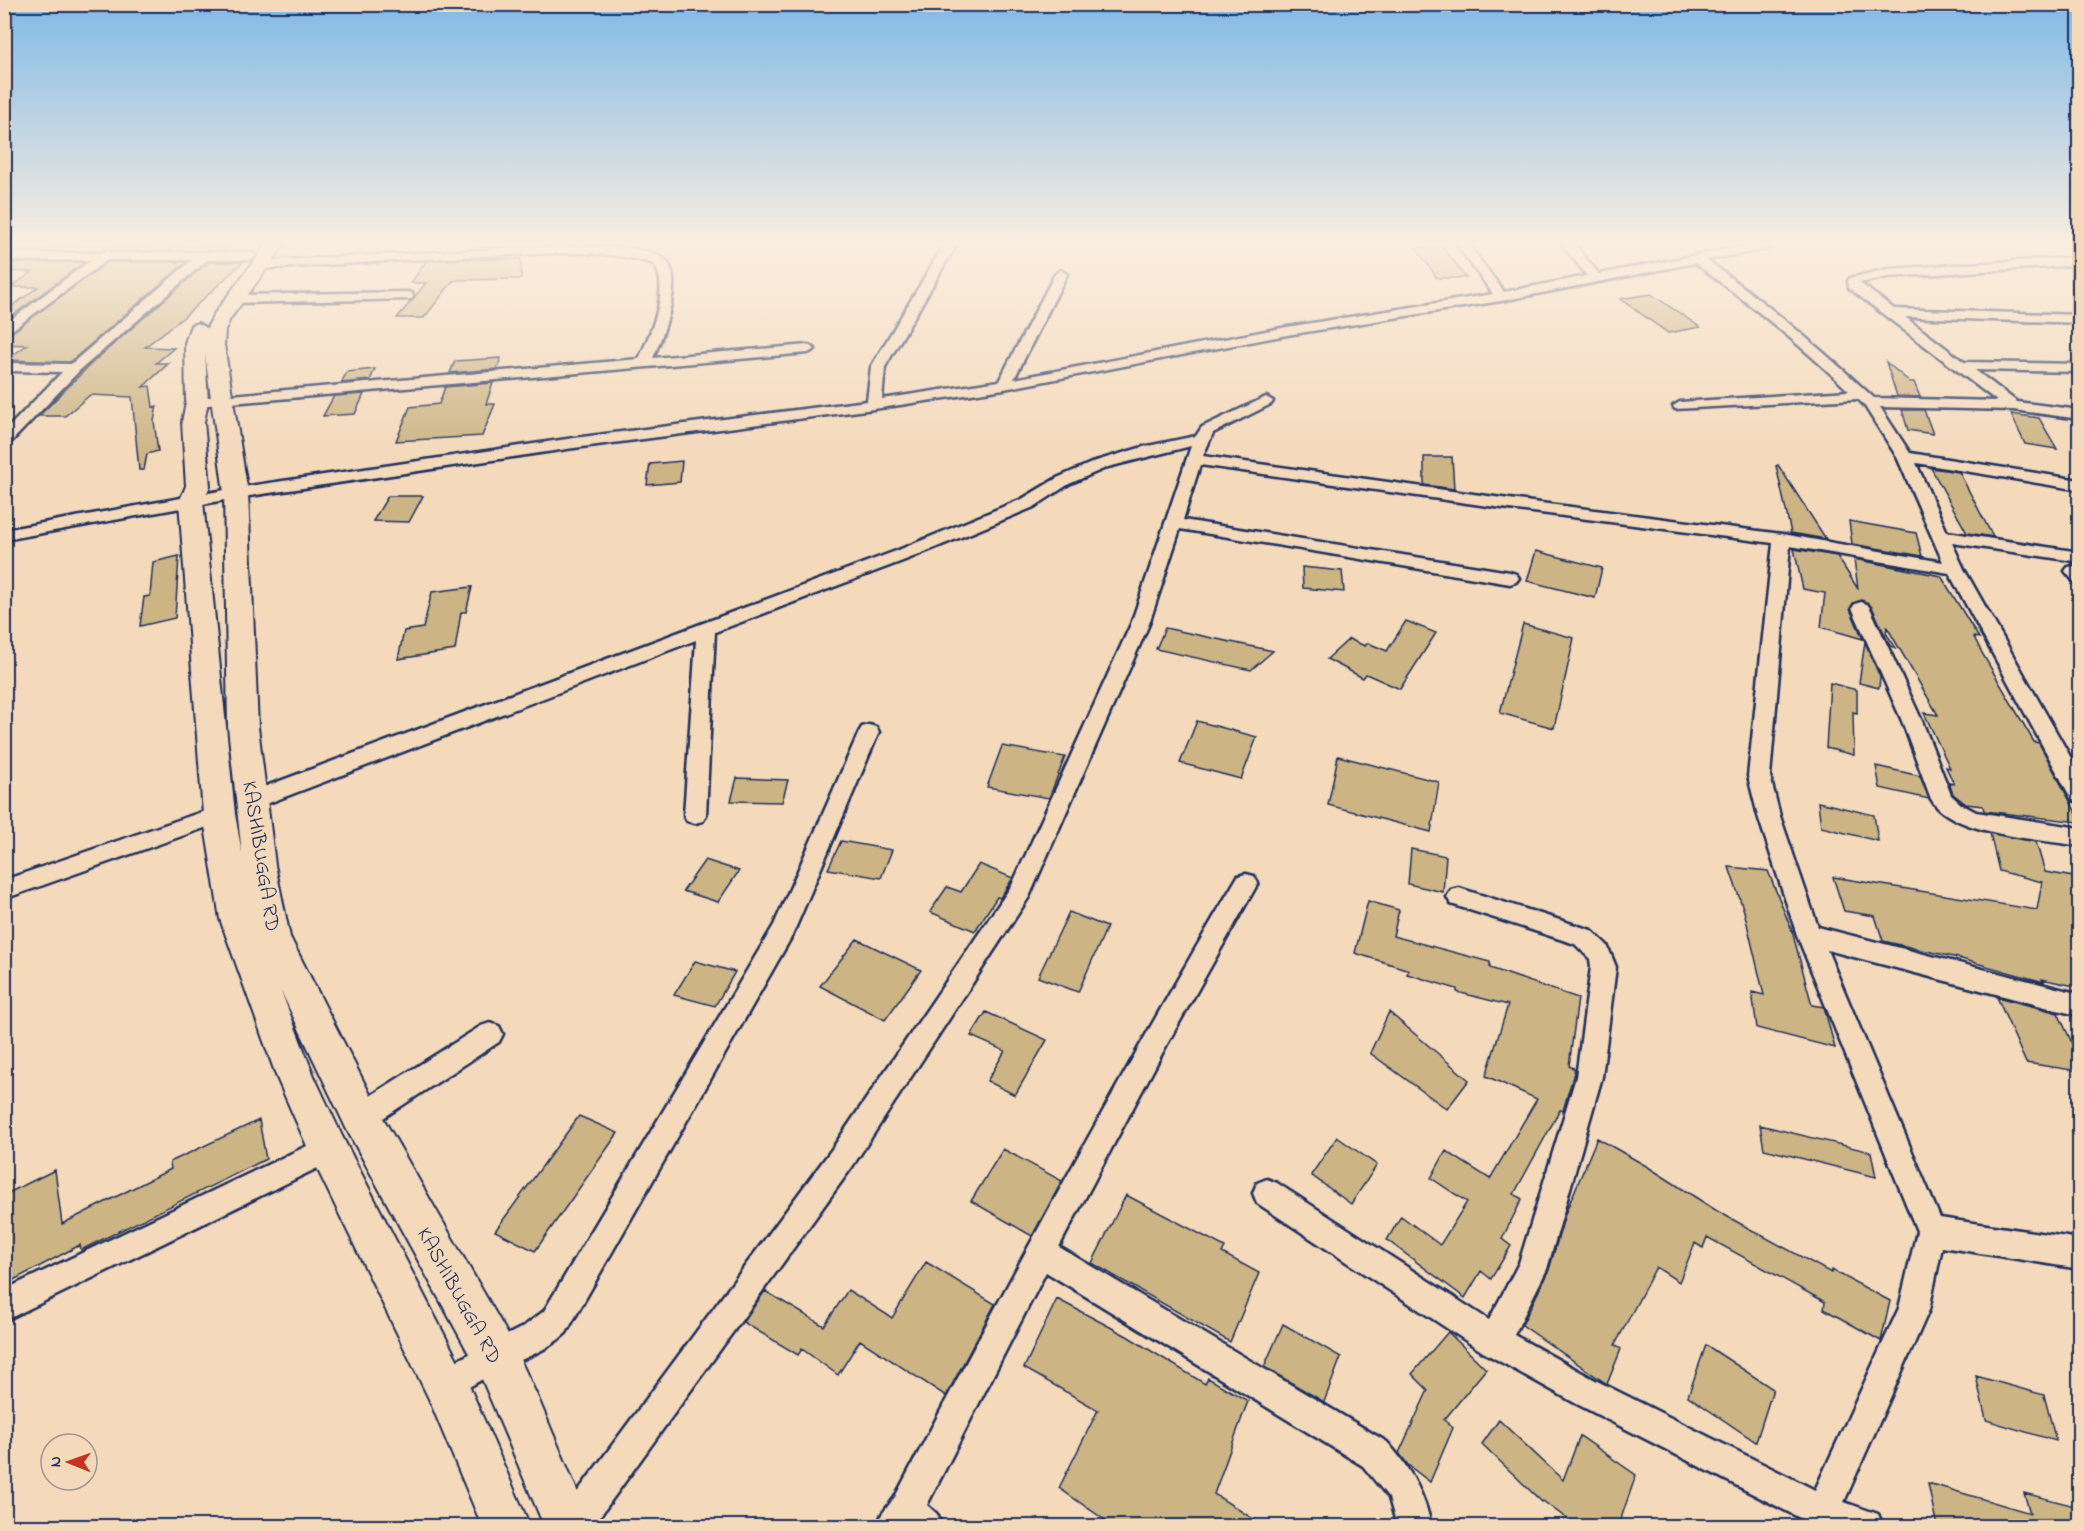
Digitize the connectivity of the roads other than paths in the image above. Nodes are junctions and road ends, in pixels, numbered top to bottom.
1 (25, 316) edge
2 (134, 316) edge
3 (203, 316) edge
4 (223, 316) edge
5 (662, 316) edge
6 (908, 316) edge
7 (1039, 316) edge
8 (1382, 316) edge
9 (1775, 316) edge
10 (1895, 316) edge
11 (1999, 316) edge
12 (2079, 319) edge
13 (4, 332) edge
14 (808, 349) dead end
15 (645, 361) junction
16 (1960, 366) junction
17 (4, 367) edge
18 (74, 368) junction
19 (2079, 368) edge
20 (1004, 384) junction
21 (1866, 398) junction
22 (210, 401) junction
23 (1266, 401) dead end
24 (874, 405) junction
25 (1680, 406) dead end
26 (2013, 406) junction
27 (2079, 415) edge
28 (4, 441) edge
29 (1197, 449) junction
30 (1905, 457) junction
31 (2079, 485) edge
32 (236, 493) junction
33 (191, 502) junction
34 (1172, 523) junction
35 (4, 535) edge
36 (1942, 536) junction
37 (1782, 539) junction
38 (1955, 569) junction
39 (2078, 569) edge
40 (1510, 578) dead end
41 (1861, 608) dead end
42 (706, 630) junction
43 (869, 732) dead end
44 (2079, 794) edge
45 (253, 800) junction
46 (219, 814) junction
47 (696, 815) dead end
48 (2079, 837) edge
49 (1246, 883) dead end
50 (4, 890) edge
51 (1459, 897) dead end
52 (1809, 935) junction
53 (2079, 1005) edge
54 (490, 1034) dead end
55 (361, 1117) junction
56 (328, 1149) junction
57 (1268, 1193) dead end
58 (1931, 1232) junction
59 (1040, 1252) junction
60 (2079, 1254) edge
61 (4, 1305) edge
62 (1494, 1341) junction
63 (495, 1356) junction
64 (445, 1383) junction
65 (1818, 1519) edge
66 (909, 1521) edge
67 (506, 1527) edge
68 (568, 1527) edge
69 (573, 1527) edge
70 (1414, 1527) edge
71 (1866, 1527) edge

1 - 13 street
2 - 18 street
3 - 22 main road, KASHIBUGGA RD
4 - 22 main road, KASHIBUGGA RD
5 - 15 street
6 - 24 street
7 - 20 street
8 - 20 street
9 - 21 street
10 - 16 street
11 - 12 street
14 - 15 street
15 - 22 street
16 - 19 street
16 - 26 street
17 - 18 street
18 - 28 street
20 - 24 street
21 - 25 street
21 - 26 street
21 - 30 street
22 - 32 main road, KASHIBUGGA RD
22 - 33 main road, KASHIBUGGA RD
23 - 29 street
24 - 32 street
26 - 27 street
29 - 34 street
29 - 37 street
29 - 42 street
30 - 31 street
30 - 36 street
32 - 33 street
32 - 45 main road, KASHIBUGGA RD
33 - 35 street
33 - 46 main road, KASHIBUGGA RD
34 - 40 street
34 - 69 street
36 - 38 street
36 - 39 street
37 - 38 street
37 - 52 street
38 - 44 street
41 - 48 street
42 - 45 street
42 - 47 street
43 - 63 street
45 - 55 main road, KASHIBUGGA RD
46 - 50 street
46 - 56 main road, KASHIBUGGA RD
49 - 59 street
51 - 62 street
52 - 53 street
52 - 58 street
54 - 55 street
55 - 63 main road, KASHIBUGGA RD
56 - 61 street
56 - 64 main road, KASHIBUGGA RD
57 - 62 street
58 - 60 street
58 - 65 street
59 - 66 street
59 - 70 street
62 - 65 street
63 - 64 street
63 - 68 main road, KASHIBUGGA RD
64 - 67 main road, KASHIBUGGA RD
65 - 71 street

